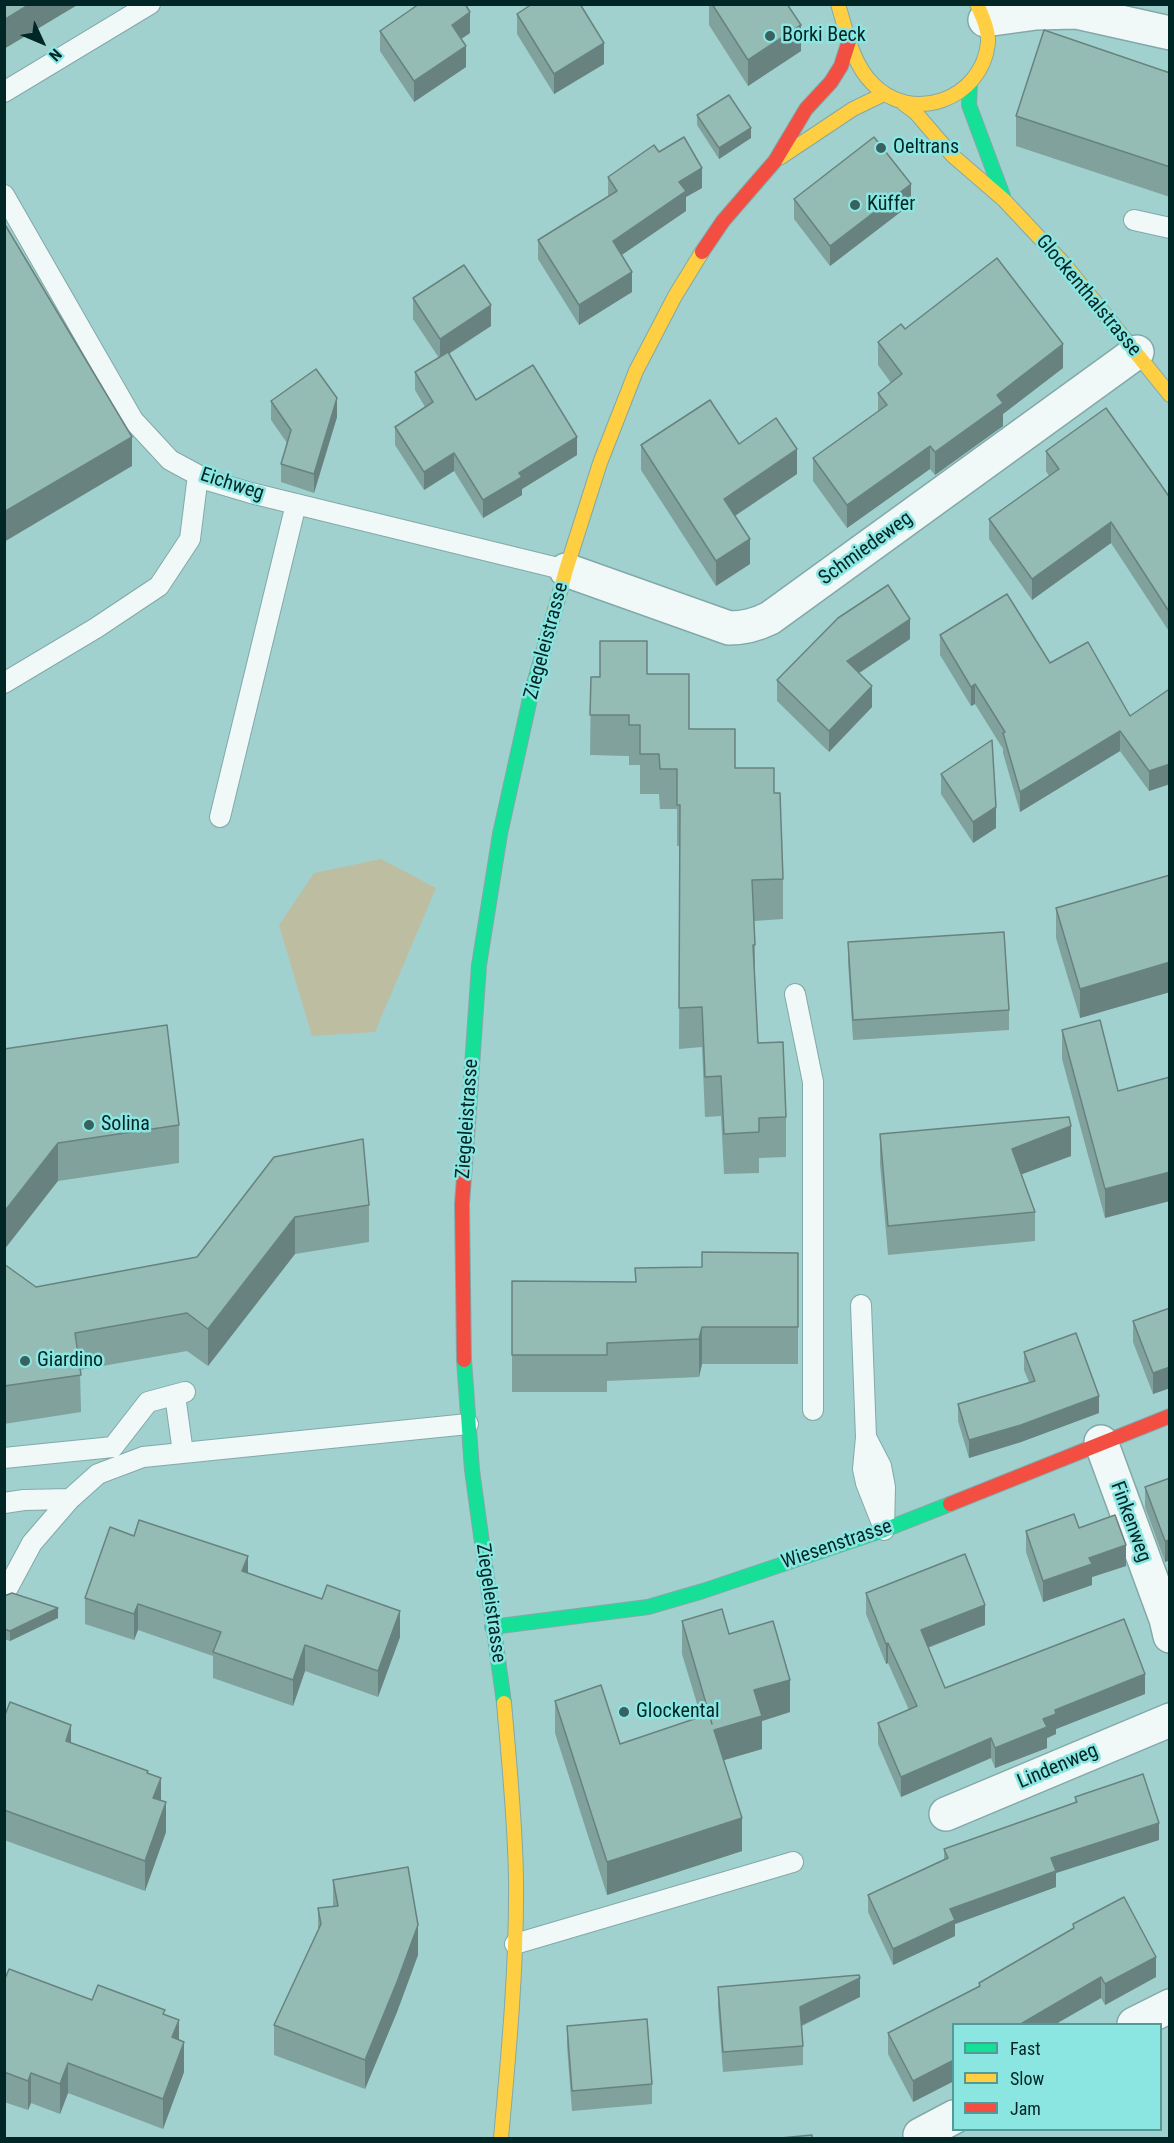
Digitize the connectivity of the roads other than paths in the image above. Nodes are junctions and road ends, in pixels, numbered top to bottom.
1 (150, 4) edge
2 (838, 4) edge
3 (981, 12) edge
4 (1170, 33) edge
5 (849, 41) junction
6 (970, 84) junction
7 (4, 92) edge
8 (884, 94) junction
9 (904, 104) junction
10 (775, 161) junction
11 (4, 195) edge
12 (1004, 200) junction
13 (1134, 220) dead end
14 (1170, 228) edge
15 (1137, 352) junction
16 (1170, 395) edge
17 (198, 475) junction
18 (296, 504) junction
19 (566, 570) junction
20 (4, 683) edge
21 (220, 817) dead end
22 (795, 994) dead end
23 (861, 1305) dead end
24 (813, 1410) dead end
25 (1170, 1416) edge
26 (468, 1424) junction
27 (1101, 1442) junction
28 (113, 1447) junction
29 (183, 1453) junction
30 (4, 1458) edge
31 (98, 1474) junction
32 (70, 1500) junction
33 (4, 1503) edge
34 (884, 1530) junction
35 (4, 1595) edge
36 (492, 1627) junction
37 (1170, 1636) edge
38 (1170, 1720) edge
39 (946, 1814) dead end
40 (793, 1862) dead end
41 (515, 1944) junction
42 (1170, 2006) edge
43 (1138, 2023) edge
44 (952, 2118) edge
45 (920, 2135) dead end
46 (501, 2139) edge

1 - 7 lane
2 - 5 street
3 - 4 street
3 - 6 street
5 - 8 street
5 - 10 street, Ziegeleistrasse
6 - 9 street
6 - 12 street, Glockenthalstrasse
8 - 9 street
8 - 10 street, Ziegeleistrasse
9 - 12 street, Glockenthalstrasse
10 - 19 street, Ziegeleistrasse
11 - 17 lane, Eichweg
12 - 15 street, Glockenthalstrasse
13 - 14 lane
15 - 16 street, Glockenthalstrasse
15 - 19 street, Schmiedeweg
17 - 18 lane, Eichweg
17 - 20 lane
18 - 19 lane, Eichweg
18 - 21 lane
19 - 26 street, Ziegeleistrasse
22 - 24 lane
23 - 34 lane
25 - 27 street, Wiesenstrasse
26 - 29 lane
26 - 36 street, Ziegeleistrasse
27 - 34 street, Wiesenstrasse
27 - 37 street, Finkenweg
28 - 29 lane
28 - 30 lane
28 - 31 lane
29 - 31 lane
31 - 32 lane
32 - 33 lane
32 - 35 lane
34 - 36 street, Wiesenstrasse
36 - 41 street, Ziegeleistrasse
38 - 39 street, Lindenweg
40 - 41 lane
41 - 46 street, Ziegeleistrasse
42 - 43 street
44 - 45 street

